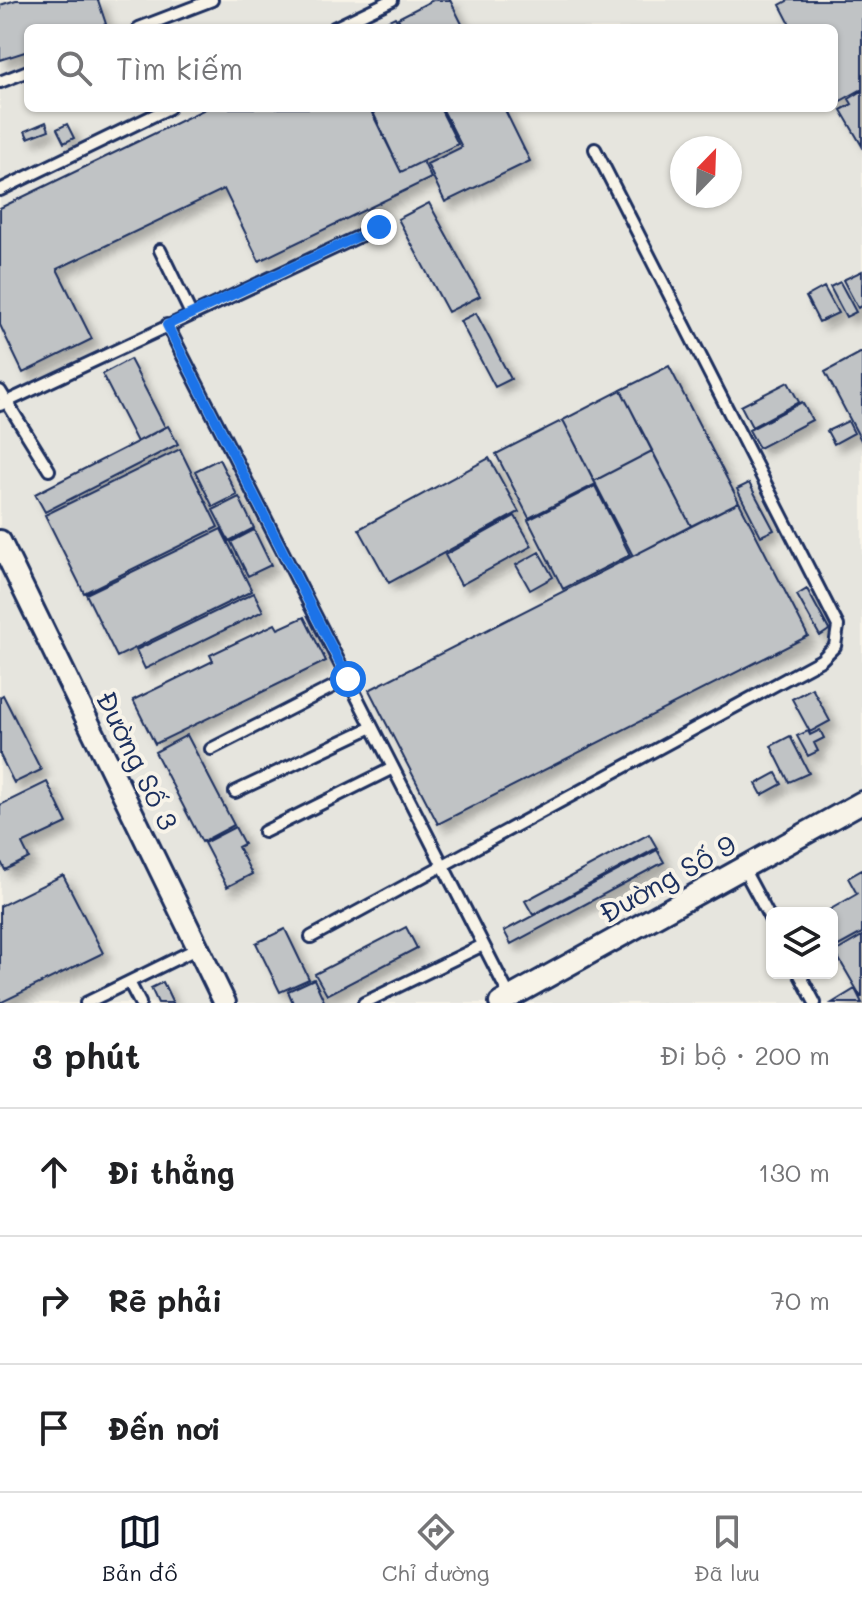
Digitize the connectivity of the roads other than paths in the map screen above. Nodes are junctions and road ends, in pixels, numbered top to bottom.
1 (212, 0) edge
2 (392, 0) edge
3 (149, 24) edge
4 (342, 24) edge
5 (24, 73) edge
6 (0, 82) edge
7 (161, 112) edge
8 (595, 149) dead end
9 (0, 190) edge
10 (379, 227) dead end
11 (160, 250) dead end
12 (191, 314) junction
13 (167, 325) junction
14 (0, 391) edge
15 (3, 404) edge
16 (49, 470) dead end
17 (0, 541) edge
18 (348, 679) junction
19 (372, 727) junction
20 (211, 749) dead end
21 (393, 768) junction
22 (235, 792) dead end
23 (862, 802) edge
24 (264, 832) dead end
25 (442, 864) junction
26 (743, 868) junction
27 (766, 911) edge
28 (311, 937) dead end
29 (483, 945) junction
30 (198, 948) junction
31 (802, 979) edge
32 (129, 982) junction
33 (505, 1000) edge
34 (86, 1003) edge
35 (140, 1003) edge
36 (225, 1003) edge
37 (364, 1003) edge
38 (815, 1003) edge

1 - 3 lane
2 - 4 lane
5 - 6 lane
7 - 9 lane
8 - 25 lane
10 - 12 lane
11 - 12 lane
12 - 13 lane
13 - 15 lane
13 - 18 lane
14 - 15 lane
15 - 16 lane
17 - 30 street, Đường Số 3
18 - 19 lane
18 - 20 lane
19 - 21 lane
19 - 22 lane
21 - 24 lane
21 - 25 lane
23 - 26 street, Đường Số 9
25 - 28 lane
25 - 29 lane
26 - 27 lane
26 - 33 street, Đường Số 9
29 - 33 lane
29 - 37 lane
30 - 32 lane
30 - 36 street, Đường Số 3
31 - 38 lane
32 - 34 lane
32 - 35 lane

